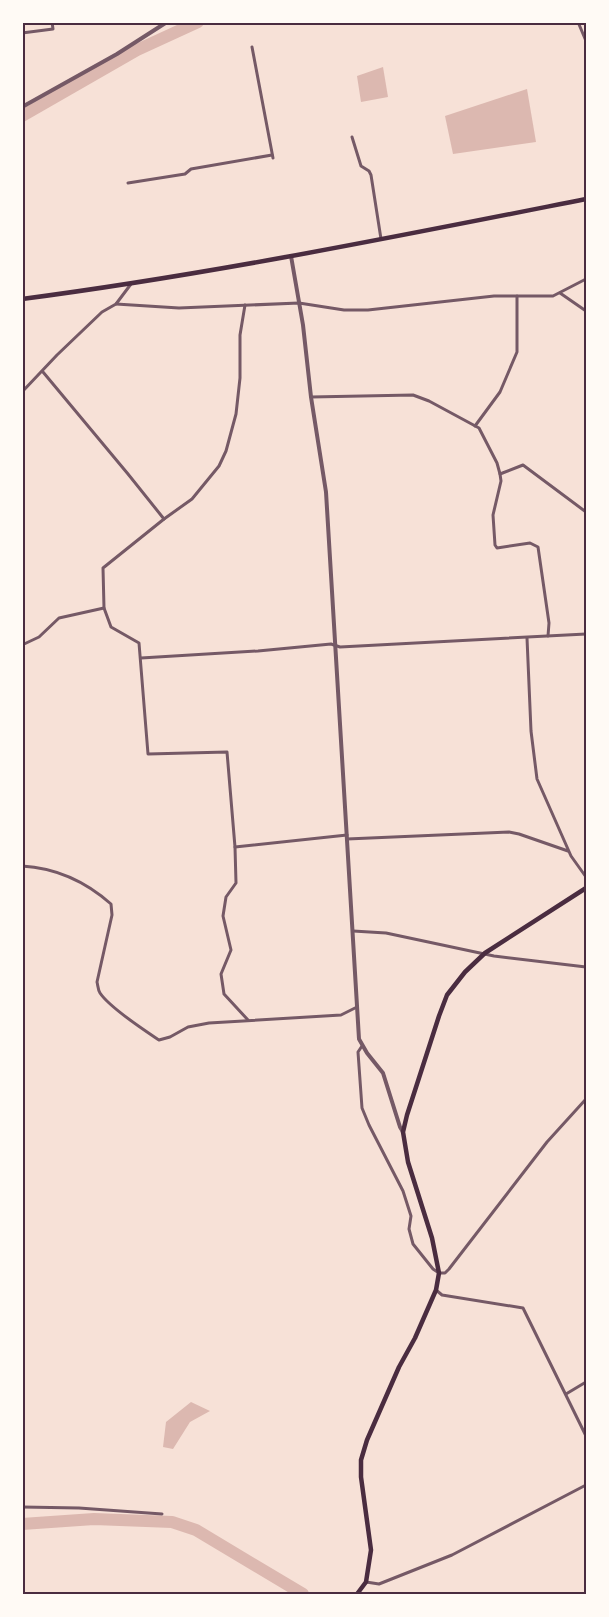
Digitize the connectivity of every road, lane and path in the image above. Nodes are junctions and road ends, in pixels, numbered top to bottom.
1 (52, 22) edge
2 (167, 22) edge
3 (578, 22) edge
4 (586, 30) edge
5 (22, 33) edge
6 (582, 33) junction
7 (586, 41) edge
8 (252, 47) dead end
9 (22, 108) edge
10 (352, 136) dead end
11 (128, 183) dead end
12 (586, 199) edge
13 (381, 239) junction
14 (291, 256) junction
15 (586, 279) edge
16 (131, 284) junction
17 (560, 293) junction
18 (517, 296) junction
19 (22, 300) edge
20 (299, 303) junction
21 (116, 304) junction
22 (245, 305) junction
23 (586, 312) edge
24 (43, 372) junction
25 (22, 392) edge
26 (311, 397) junction
27 (475, 426) junction
28 (500, 474) junction
29 (586, 512) edge
30 (164, 519) junction
31 (104, 608) junction
32 (586, 634) edge
33 (548, 636) junction
34 (527, 638) junction
35 (22, 645) edge
36 (335, 645) junction
37 (141, 658) junction
38 (347, 837) junction
39 (235, 847) junction
40 (568, 851) junction
41 (22, 866) edge
42 (586, 878) edge
43 (586, 888) edge
44 (352, 931) junction
45 (485, 953) junction
46 (586, 967) edge
47 (356, 1007) junction
48 (248, 1020) junction
49 (362, 1046) junction
50 (586, 1099) edge
51 (403, 1132) junction
52 (438, 1274) junction
53 (436, 1290) junction
54 (586, 1382) edge
55 (566, 1394) junction
56 (586, 1436) edge
57 (586, 1486) edge
58 (22, 1507) edge
59 (162, 1514) dead end
60 (366, 1582) junction
61 (22, 1593) edge
62 (28, 1594) edge
63 (357, 1594) edge

1 - 5 street
2 - 9 street
3 - 6 street
4 - 6 street
6 - 7 street
8 - 11 street
10 - 13 street
12 - 13 main road
13 - 14 main road
14 - 16 main road
14 - 20 street
15 - 17 street
16 - 19 main road
16 - 21 street
17 - 18 street
17 - 23 street
18 - 20 street
18 - 27 street
20 - 22 street
20 - 26 street
21 - 22 street
21 - 24 street
22 - 30 street
24 - 25 street
24 - 30 street
26 - 27 street
26 - 36 street
27 - 28 street
28 - 29 street
28 - 33 street
30 - 31 street
31 - 35 street
31 - 37 street
32 - 33 street
33 - 34 street
34 - 36 street
34 - 40 street
36 - 37 street
36 - 38 street
37 - 39 street
38 - 39 street
38 - 40 street
38 - 44 street
39 - 48 street
40 - 42 street
41 - 48 street
43 - 45 main road
44 - 45 street
44 - 47 street
45 - 46 street
45 - 51 main road
47 - 48 street
47 - 49 street
49 - 51 street
49 - 52 street
50 - 52 street
51 - 52 main road
52 - 53 main road
53 - 55 street
53 - 60 main road
54 - 55 street
55 - 56 street
57 - 60 street
58 - 59 street
60 - 63 main road
61 - 62 street

